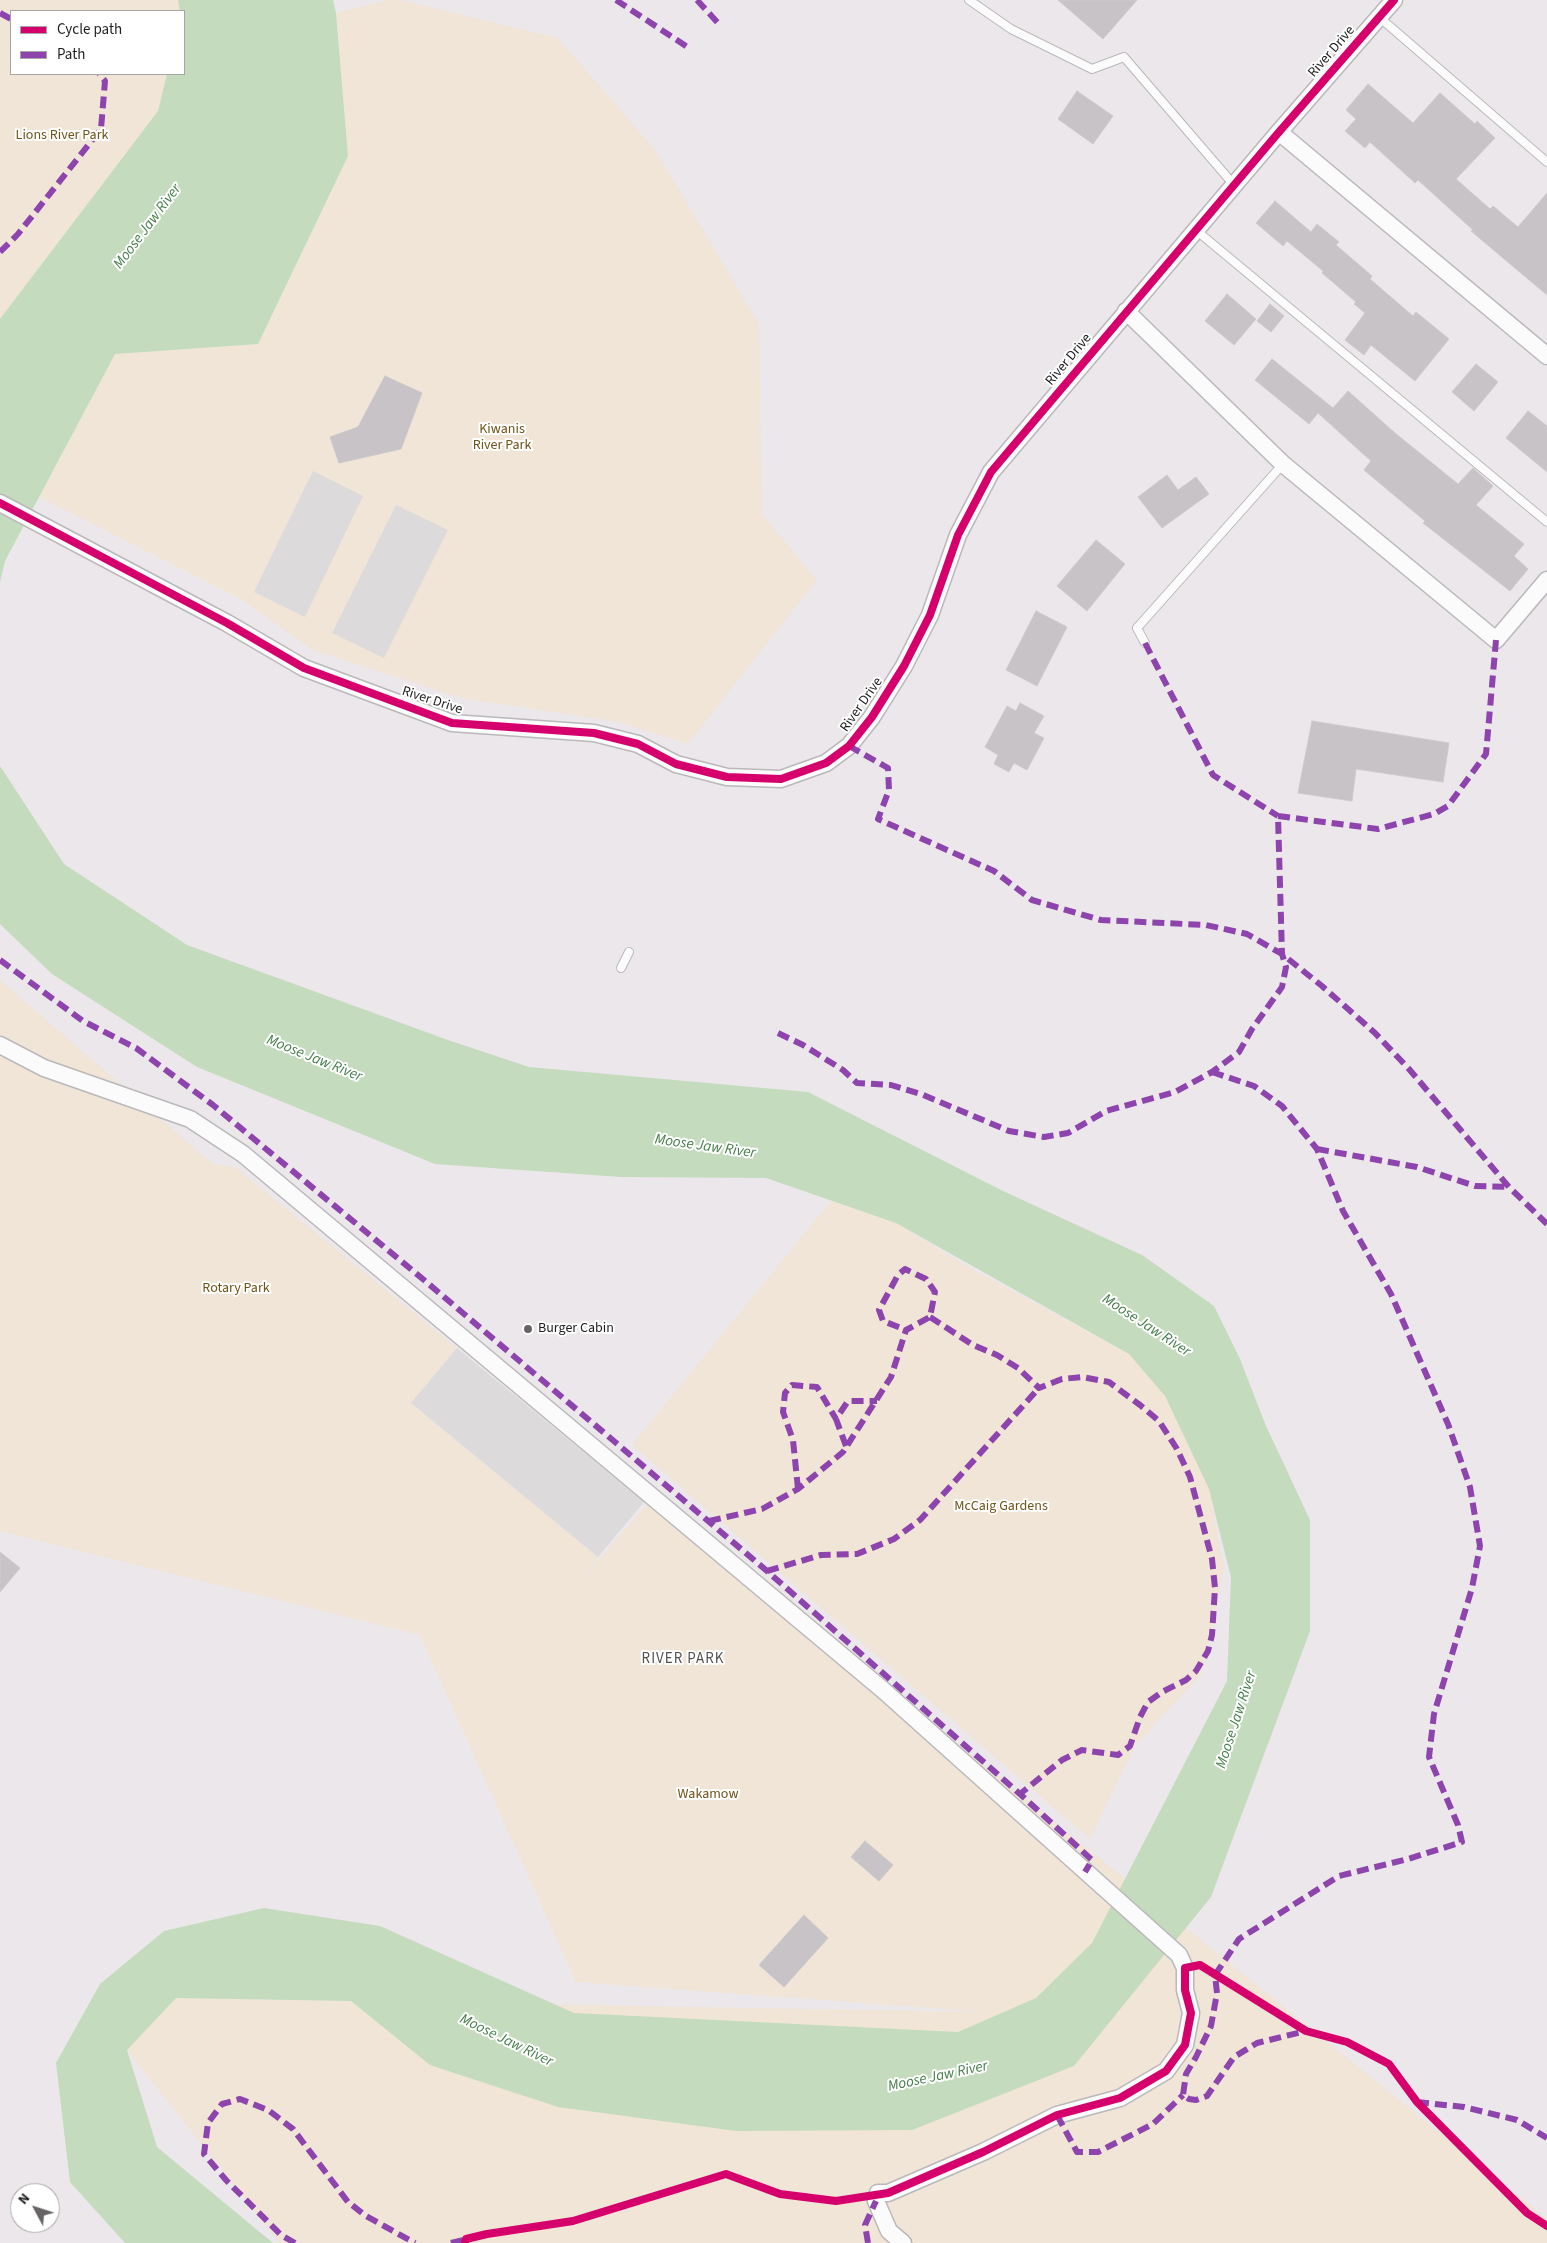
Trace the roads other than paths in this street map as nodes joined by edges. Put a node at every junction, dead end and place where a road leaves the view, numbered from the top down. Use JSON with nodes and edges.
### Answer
{"nodes":[{"id":1,"x":969,"y":0,"type":"edge"},
{"id":2,"x":1394,"y":0,"type":"edge"},
{"id":3,"x":1379,"y":17,"type":"junction"},
{"id":4,"x":1279,"y":132,"type":"junction"},
{"id":5,"x":1547,"y":162,"type":"edge"},
{"id":6,"x":1234,"y":185,"type":"junction"},
{"id":7,"x":1197,"y":232,"type":"junction"},
{"id":8,"x":1126,"y":311,"type":"junction"},
{"id":9,"x":1547,"y":356,"type":"edge"},
{"id":10,"x":1283,"y":464,"type":"junction"},
{"id":11,"x":0,"y":503,"type":"edge"},
{"id":12,"x":1547,"y":522,"type":"edge"},
{"id":13,"x":1547,"y":580,"type":"edge"},
{"id":14,"x":1145,"y":643,"type":"dead end"},
{"id":15,"x":629,"y":952,"type":"dead end"},
{"id":16,"x":621,"y":968,"type":"dead end"},
{"id":17,"x":0,"y":1045,"type":"edge"},
{"id":18,"x":903,"y":2243,"type":"edge"}],
"edges":[{"from":1,"to":6,"type":"lane"},
{"from":2,"to":3,"type":"street","name":"River Drive"},
{"from":3,"to":4,"type":"street","name":"River Drive"},
{"from":3,"to":5,"type":"lane"},
{"from":4,"to":6,"type":"street","name":"River Drive"},
{"from":4,"to":9,"type":"street"},
{"from":6,"to":7,"type":"street","name":"River Drive"},
{"from":7,"to":8,"type":"street","name":"River Drive"},
{"from":7,"to":12,"type":"lane"},
{"from":8,"to":10,"type":"street"},
{"from":8,"to":11,"type":"street","name":"River Drive"},
{"from":10,"to":13,"type":"street"},
{"from":10,"to":14,"type":"lane"},
{"from":15,"to":16,"type":"lane"},
{"from":17,"to":18,"type":"street"}]}
